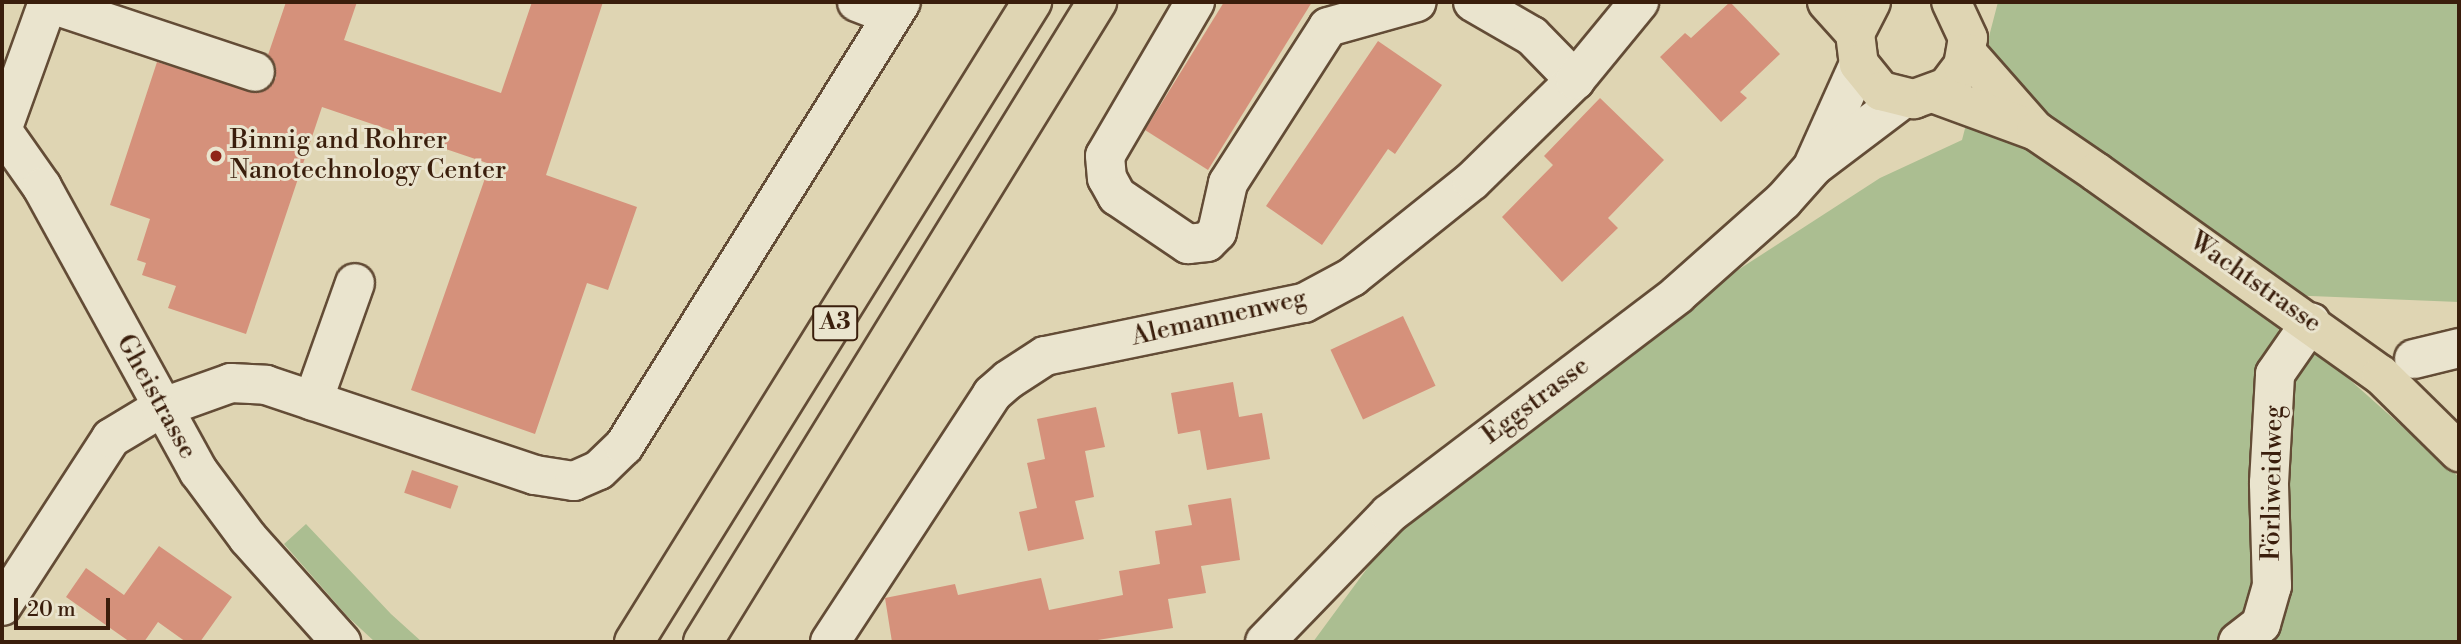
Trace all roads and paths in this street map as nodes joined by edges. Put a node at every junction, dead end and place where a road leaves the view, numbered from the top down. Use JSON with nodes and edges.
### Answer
{"nodes":[{"id":1,"x":48,"y":2,"type":"edge"},
{"id":2,"x":1032,"y":2,"type":"edge"},
{"id":3,"x":1097,"y":2,"type":"edge"},
{"id":4,"x":1195,"y":2,"type":"edge"},
{"id":5,"x":1417,"y":2,"type":"edge"},
{"id":6,"x":1472,"y":2,"type":"edge"},
{"id":7,"x":1639,"y":2,"type":"edge"},
{"id":8,"x":1827,"y":2,"type":"edge"},
{"id":9,"x":1957,"y":4,"type":"edge"},
{"id":10,"x":883,"y":6,"type":"edge"},
{"id":11,"x":1861,"y":33,"type":"edge"},
{"id":12,"x":1967,"y":53,"type":"junction"},
{"id":13,"x":255,"y":72,"type":"dead end"},
{"id":14,"x":1575,"y":80,"type":"junction"},
{"id":15,"x":1919,"y":96,"type":"junction"},
{"id":16,"x":2,"y":130,"type":"edge"},
{"id":17,"x":2036,"y":131,"type":"junction"},
{"id":18,"x":1814,"y":166,"type":"junction"},
{"id":19,"x":355,"y":283,"type":"dead end"},
{"id":20,"x":2311,"y":322,"type":"junction"},
{"id":21,"x":2459,"y":348,"type":"edge"},
{"id":22,"x":2414,"y":359,"type":"dead end"},
{"id":23,"x":313,"y":401,"type":"junction"},
{"id":24,"x":161,"y":408,"type":"junction"},
{"id":25,"x":2459,"y":452,"type":"edge"},
{"id":26,"x":2,"y":606,"type":"edge"},
{"id":27,"x":341,"y":642,"type":"edge"},
{"id":28,"x":634,"y":642,"type":"edge"},
{"id":29,"x":703,"y":642,"type":"edge"},
{"id":30,"x":830,"y":642,"type":"edge"},
{"id":31,"x":1265,"y":642,"type":"edge"},
{"id":32,"x":2238,"y":642,"type":"edge"}],
"edges":[{"from":1,"to":13,"type":"street"},
{"from":1,"to":16,"type":"street"},
{"from":2,"to":28,"type":"main road","number":"A3"},
{"from":3,"to":29,"type":"main road","number":"A3"},
{"from":4,"to":5,"type":"street"},
{"from":6,"to":14,"type":"street"},
{"from":7,"to":14,"type":"street","name":"Alemannenweg"},
{"from":8,"to":11,"type":"main road","name":"Wachtstrasse"},
{"from":9,"to":12,"type":"main road"},
{"from":10,"to":23,"type":"street"},
{"from":11,"to":15,"type":"main road","name":"Wachtstrasse"},
{"from":11,"to":18,"type":"street","name":"Eggstrasse"},
{"from":12,"to":15,"type":"main road"},
{"from":12,"to":17,"type":"main road","name":"Wachtstrasse"},
{"from":14,"to":30,"type":"street","name":"Alemannenweg"},
{"from":15,"to":17,"type":"main road","name":"Wachtstrasse"},
{"from":15,"to":18,"type":"street","name":"Eggstrasse"},
{"from":16,"to":24,"type":"street","name":"Gheistrasse"},
{"from":17,"to":20,"type":"main road","name":"Wachtstrasse"},
{"from":18,"to":31,"type":"street","name":"Eggstrasse"},
{"from":19,"to":23,"type":"street"},
{"from":20,"to":25,"type":"main road","name":"Wachtstrasse"},
{"from":20,"to":32,"type":"street","name":"Förliweidweg"},
{"from":21,"to":22,"type":"street"},
{"from":23,"to":24,"type":"street"},
{"from":24,"to":26,"type":"street"},
{"from":24,"to":27,"type":"street","name":"Gheistrasse"}]}
